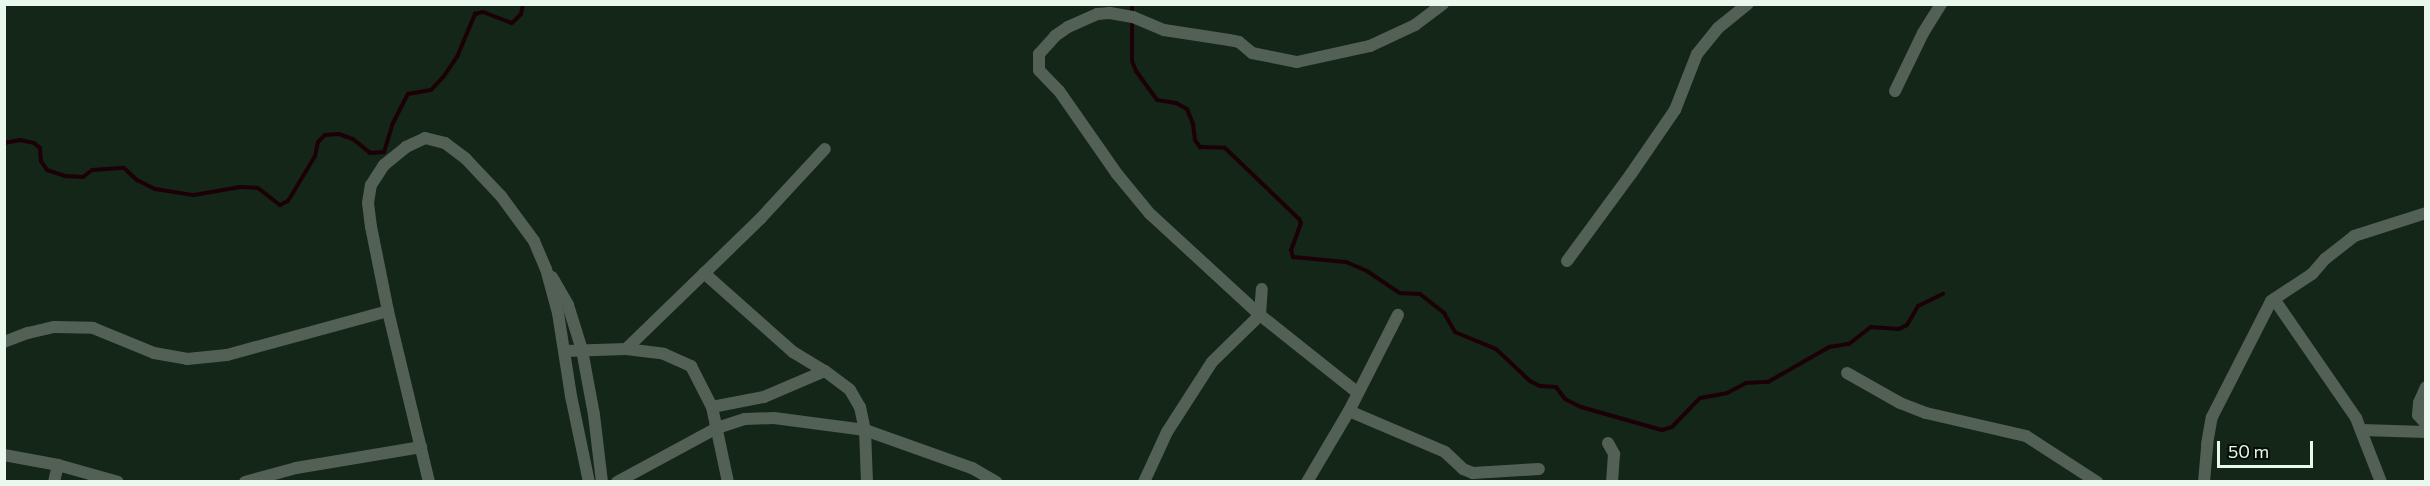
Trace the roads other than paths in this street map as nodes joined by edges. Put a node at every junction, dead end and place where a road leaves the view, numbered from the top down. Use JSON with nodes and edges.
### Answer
{"nodes":[{"id":1,"x":1443,"y":4,"type":"edge"},
{"id":2,"x":1748,"y":4,"type":"edge"},
{"id":3,"x":1941,"y":4,"type":"edge"},
{"id":4,"x":1895,"y":92,"type":"dead end"},
{"id":5,"x":825,"y":149,"type":"dead end"},
{"id":6,"x":2426,"y":213,"type":"edge"},
{"id":7,"x":1567,"y":261,"type":"dead end"},
{"id":8,"x":546,"y":269,"type":"junction"},
{"id":9,"x":704,"y":273,"type":"junction"},
{"id":10,"x":1262,"y":289,"type":"dead end"},
{"id":11,"x":2274,"y":299,"type":"junction"},
{"id":12,"x":388,"y":311,"type":"junction"},
{"id":13,"x":1260,"y":315,"type":"junction"},
{"id":14,"x":1398,"y":315,"type":"dead end"},
{"id":15,"x":4,"y":342,"type":"edge"},
{"id":16,"x":626,"y":349,"type":"junction"},
{"id":17,"x":582,"y":350,"type":"junction"},
{"id":18,"x":564,"y":351,"type":"junction"},
{"id":19,"x":825,"y":371,"type":"junction"},
{"id":20,"x":1847,"y":373,"type":"dead end"},
{"id":21,"x":2426,"y":387,"type":"edge"},
{"id":22,"x":1358,"y":393,"type":"junction"},
{"id":23,"x":712,"y":407,"type":"junction"},
{"id":24,"x":1349,"y":411,"type":"junction"},
{"id":25,"x":2426,"y":424,"type":"edge"},
{"id":26,"x":717,"y":428,"type":"junction"},
{"id":27,"x":865,"y":430,"type":"junction"},
{"id":28,"x":2362,"y":430,"type":"junction"},
{"id":29,"x":2426,"y":432,"type":"edge"},
{"id":30,"x":1608,"y":443,"type":"dead end"},
{"id":31,"x":421,"y":447,"type":"junction"},
{"id":32,"x":4,"y":455,"type":"edge"},
{"id":33,"x":58,"y":465,"type":"junction"},
{"id":34,"x":1539,"y":469,"type":"dead end"},
{"id":35,"x":54,"y":482,"type":"edge"},
{"id":36,"x":118,"y":482,"type":"edge"},
{"id":37,"x":245,"y":482,"type":"edge"},
{"id":38,"x":429,"y":482,"type":"edge"},
{"id":39,"x":589,"y":482,"type":"edge"},
{"id":40,"x":602,"y":482,"type":"edge"},
{"id":41,"x":617,"y":482,"type":"edge"},
{"id":42,"x":728,"y":482,"type":"edge"},
{"id":43,"x":867,"y":482,"type":"edge"},
{"id":44,"x":996,"y":482,"type":"edge"},
{"id":45,"x":1144,"y":482,"type":"edge"},
{"id":46,"x":1307,"y":482,"type":"edge"},
{"id":47,"x":1612,"y":482,"type":"edge"},
{"id":48,"x":2097,"y":482,"type":"edge"},
{"id":49,"x":2205,"y":482,"type":"edge"},
{"id":50,"x":2381,"y":482,"type":"edge"}],
"edges":[{"from":1,"to":13,"type":"street"},
{"from":2,"to":7,"type":"street"},
{"from":3,"to":4,"type":"street"},
{"from":5,"to":9,"type":"street"},
{"from":6,"to":11,"type":"street"},
{"from":8,"to":12,"type":"street"},
{"from":8,"to":17,"type":"street"},
{"from":8,"to":18,"type":"street"},
{"from":9,"to":16,"type":"street"},
{"from":9,"to":19,"type":"street"},
{"from":10,"to":13,"type":"street"},
{"from":11,"to":28,"type":"street"},
{"from":11,"to":49,"type":"street"},
{"from":12,"to":15,"type":"street"},
{"from":12,"to":31,"type":"street"},
{"from":13,"to":22,"type":"street"},
{"from":13,"to":45,"type":"street"},
{"from":14,"to":22,"type":"street"},
{"from":16,"to":17,"type":"street"},
{"from":16,"to":23,"type":"street"},
{"from":17,"to":18,"type":"street"},
{"from":17,"to":40,"type":"street"},
{"from":18,"to":39,"type":"street"},
{"from":19,"to":23,"type":"street"},
{"from":19,"to":27,"type":"street"},
{"from":20,"to":48,"type":"street"},
{"from":21,"to":25,"type":"street"},
{"from":22,"to":24,"type":"street"},
{"from":23,"to":26,"type":"street"},
{"from":24,"to":34,"type":"street"},
{"from":24,"to":46,"type":"street"},
{"from":26,"to":27,"type":"street"},
{"from":26,"to":41,"type":"street"},
{"from":26,"to":42,"type":"street"},
{"from":27,"to":43,"type":"street"},
{"from":27,"to":44,"type":"street"},
{"from":28,"to":29,"type":"street"},
{"from":28,"to":50,"type":"street"},
{"from":30,"to":47,"type":"street"},
{"from":31,"to":37,"type":"street"},
{"from":31,"to":38,"type":"street"},
{"from":32,"to":33,"type":"street"},
{"from":33,"to":35,"type":"street"},
{"from":33,"to":36,"type":"street"}]}
